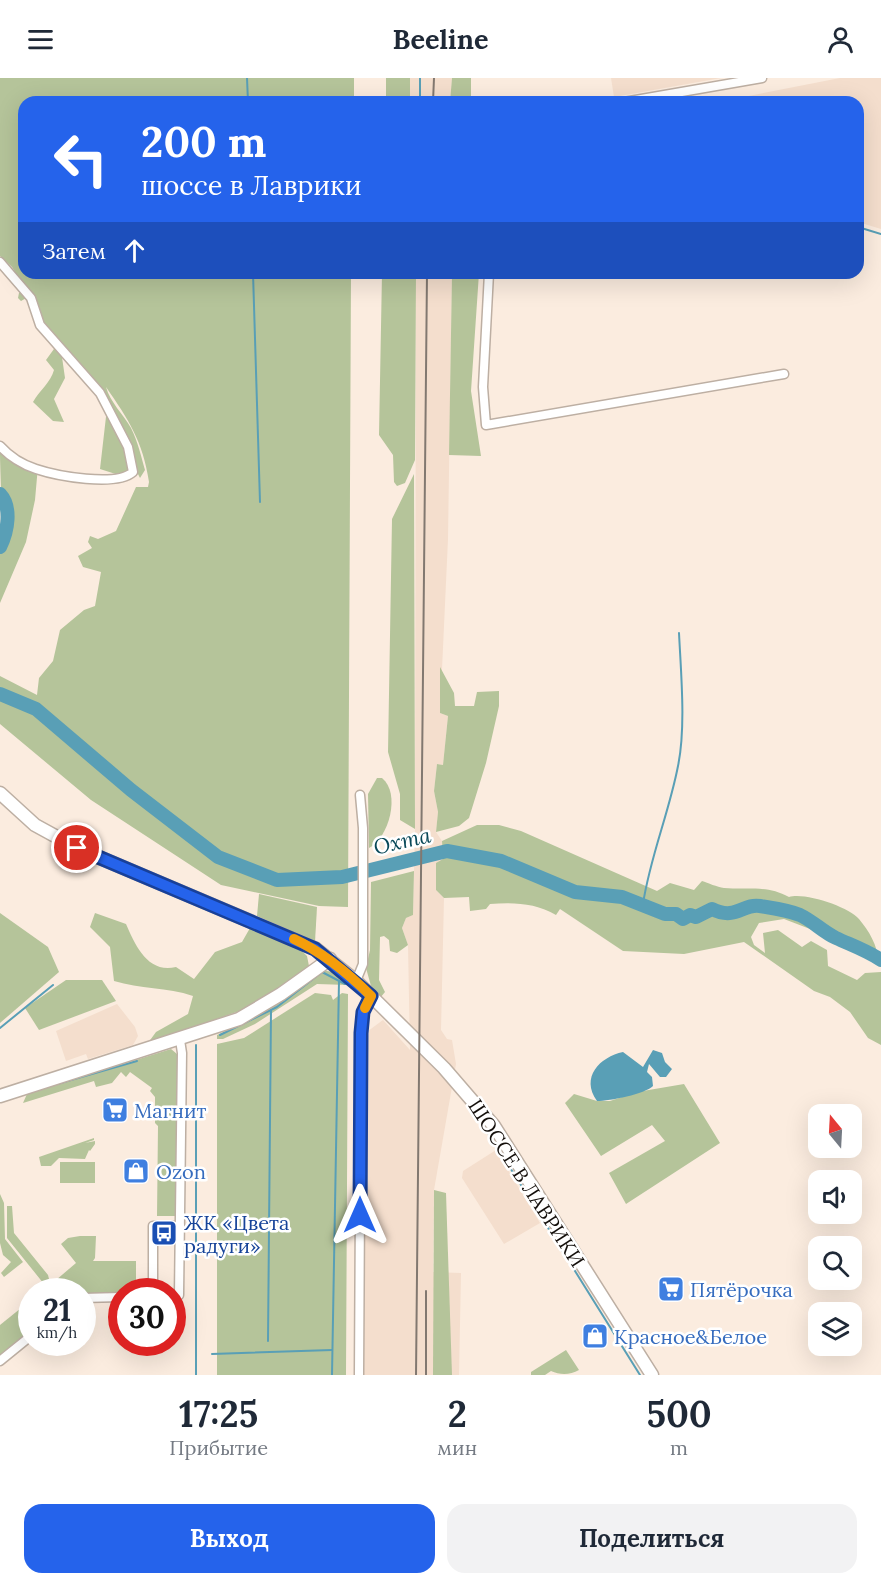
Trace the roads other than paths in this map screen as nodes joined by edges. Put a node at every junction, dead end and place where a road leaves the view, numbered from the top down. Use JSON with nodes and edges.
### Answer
{"nodes":[{"id":1,"x":762,"y":78,"type":"edge"},
{"id":2,"x":658,"y":96,"type":"edge"},
{"id":3,"x":0,"y":262,"type":"edge"},
{"id":4,"x":489,"y":279,"type":"edge"},
{"id":5,"x":784,"y":374,"type":"dead end"},
{"id":6,"x":0,"y":446,"type":"edge"},
{"id":7,"x":0,"y":793,"type":"edge"},
{"id":8,"x":360,"y":795,"type":"dead end"},
{"id":9,"x":330,"y":959,"type":"junction"},
{"id":10,"x":356,"y":981,"type":"junction"},
{"id":11,"x":371,"y":996,"type":"junction"},
{"id":12,"x":180,"y":1040,"type":"junction"},
{"id":13,"x":0,"y":1096,"type":"edge"},
{"id":14,"x":180,"y":1226,"type":"junction"},
{"id":15,"x":153,"y":1278,"type":"edge"},
{"id":16,"x":177,"y":1278,"type":"edge"},
{"id":17,"x":18,"y":1346,"type":"edge"},
{"id":18,"x":0,"y":1360,"type":"edge"},
{"id":19,"x":358,"y":1375,"type":"edge"},
{"id":20,"x":652,"y":1375,"type":"edge"}],
"edges":[{"from":1,"to":2,"type":"street"},
{"from":3,"to":6,"type":"street"},
{"from":4,"to":5,"type":"street"},
{"from":7,"to":9,"type":"street","name":"ШОССЕ В ЛАВРИКИ"},
{"from":8,"to":10,"type":"street"},
{"from":9,"to":10,"type":"street","name":"ШОССЕ В ЛАВРИКИ"},
{"from":9,"to":12,"type":"street"},
{"from":10,"to":11,"type":"street","name":"ШОССЕ В ЛАВРИКИ"},
{"from":11,"to":19,"type":"street"},
{"from":11,"to":20,"type":"street","name":"ШОССЕ В ЛАВРИКИ"},
{"from":12,"to":13,"type":"street"},
{"from":12,"to":14,"type":"street"},
{"from":14,"to":15,"type":"street"},
{"from":14,"to":16,"type":"street"},
{"from":17,"to":18,"type":"street"}]}
